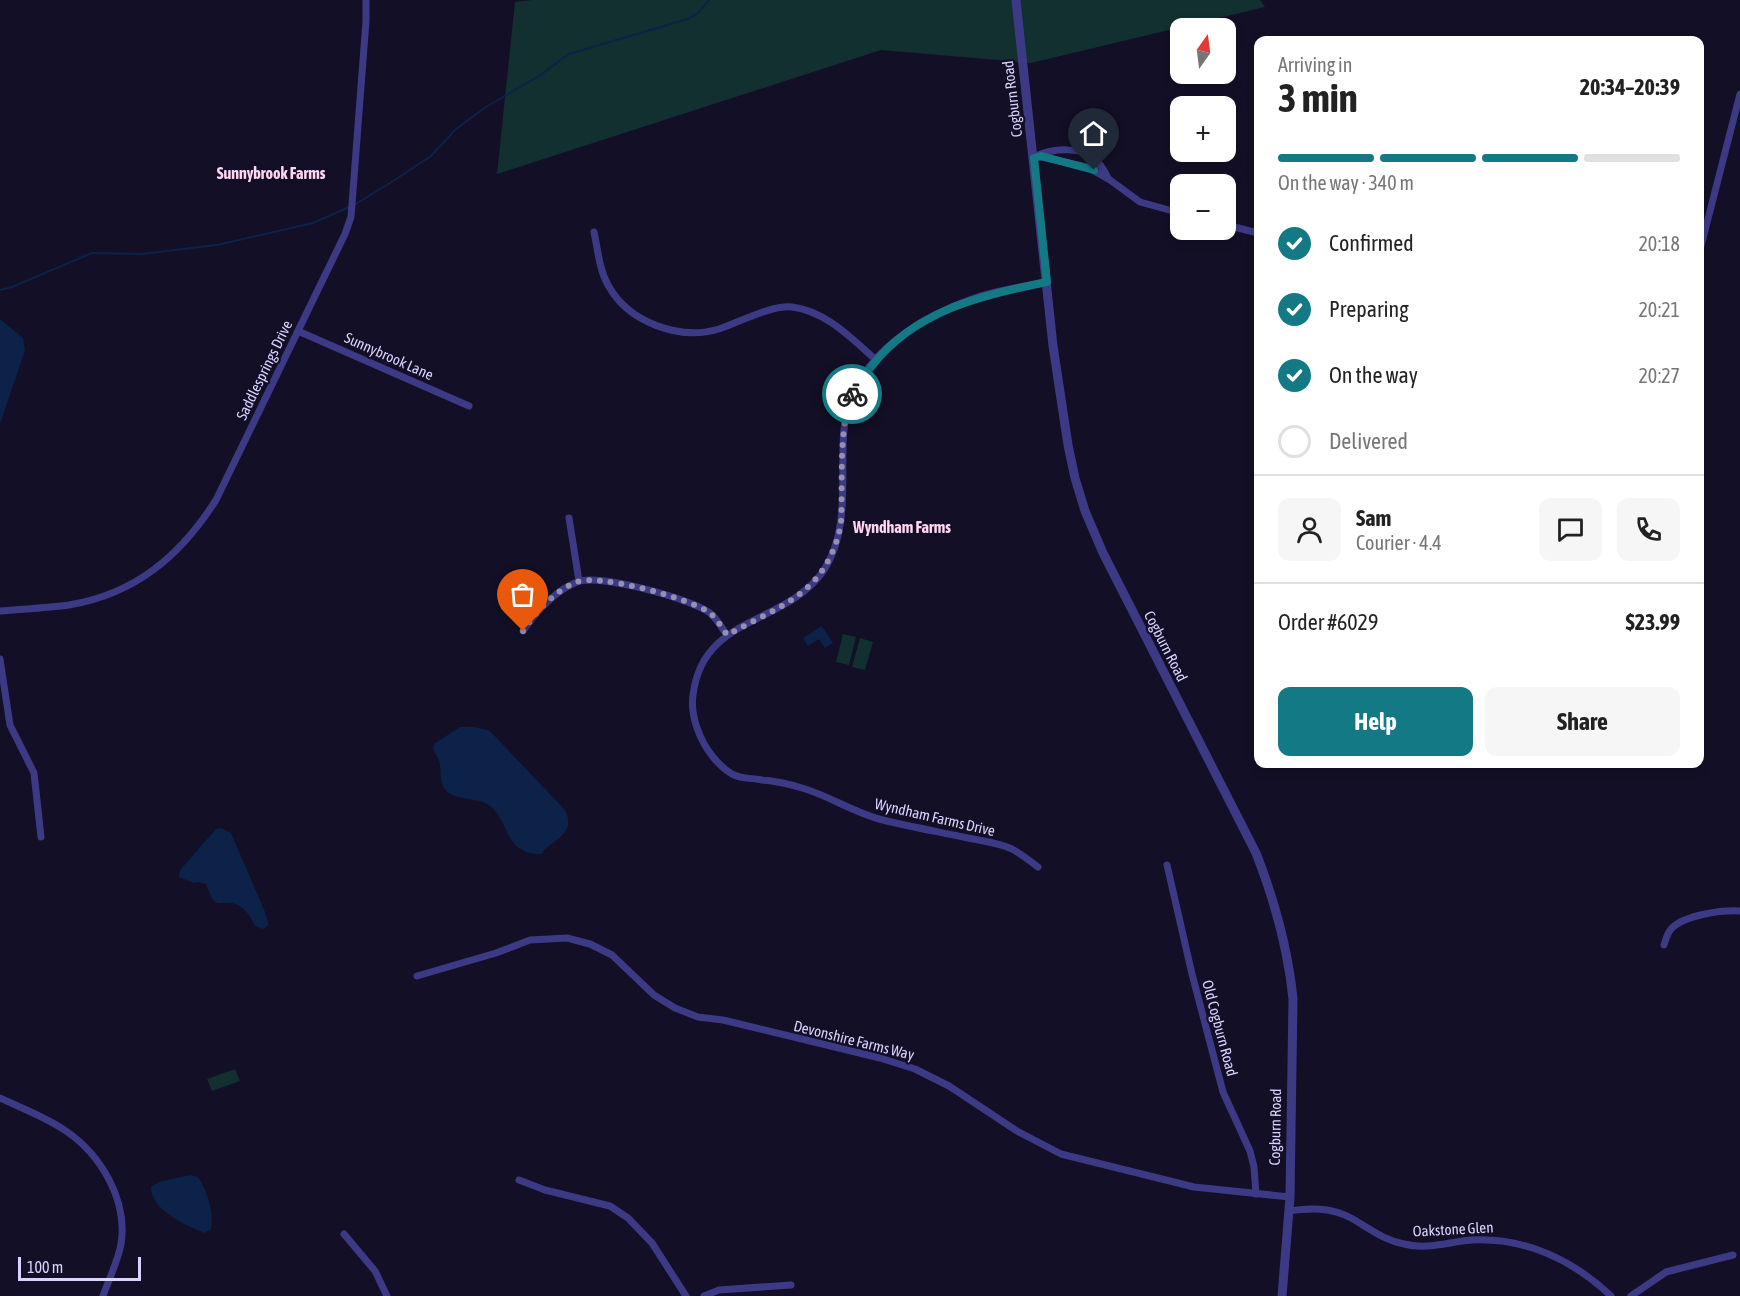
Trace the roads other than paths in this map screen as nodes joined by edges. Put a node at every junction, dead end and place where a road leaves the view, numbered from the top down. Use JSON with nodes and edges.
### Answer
{"nodes":[{"id":1,"x":366,"y":0,"type":"edge"},
{"id":2,"x":1016,"y":0,"type":"edge"},
{"id":3,"x":1740,"y":94,"type":"edge"},
{"id":4,"x":1035,"y":157,"type":"junction"},
{"id":5,"x":1110,"y":180,"type":"junction"},
{"id":6,"x":1170,"y":210,"type":"edge"},
{"id":7,"x":1236,"y":228,"type":"edge"},
{"id":8,"x":594,"y":232,"type":"dead end"},
{"id":9,"x":1254,"y":232,"type":"edge"},
{"id":10,"x":1704,"y":234,"type":"edge"},
{"id":11,"x":1047,"y":282,"type":"junction"},
{"id":12,"x":298,"y":331,"type":"junction"},
{"id":13,"x":876,"y":360,"type":"junction"},
{"id":14,"x":469,"y":406,"type":"dead end"},
{"id":15,"x":569,"y":518,"type":"dead end"},
{"id":16,"x":579,"y":581,"type":"junction"},
{"id":17,"x":0,"y":611,"type":"edge"},
{"id":18,"x":523,"y":631,"type":"dead end"},
{"id":19,"x":727,"y":635,"type":"junction"},
{"id":20,"x":0,"y":659,"type":"edge"},
{"id":21,"x":41,"y":837,"type":"dead end"},
{"id":22,"x":1167,"y":865,"type":"dead end"},
{"id":23,"x":1038,"y":867,"type":"dead end"},
{"id":24,"x":1740,"y":911,"type":"edge"},
{"id":25,"x":1664,"y":945,"type":"dead end"},
{"id":26,"x":417,"y":976,"type":"dead end"},
{"id":27,"x":0,"y":1098,"type":"edge"},
{"id":28,"x":519,"y":1180,"type":"dead end"},
{"id":29,"x":1256,"y":1194,"type":"junction"},
{"id":30,"x":1290,"y":1197,"type":"junction"},
{"id":31,"x":1288,"y":1211,"type":"junction"},
{"id":32,"x":345,"y":1234,"type":"dead end"},
{"id":33,"x":1733,"y":1255,"type":"dead end"},
{"id":34,"x":791,"y":1285,"type":"dead end"},
{"id":35,"x":103,"y":1296,"type":"edge"},
{"id":36,"x":387,"y":1296,"type":"edge"},
{"id":37,"x":686,"y":1296,"type":"edge"},
{"id":38,"x":704,"y":1296,"type":"edge"},
{"id":39,"x":1282,"y":1296,"type":"edge"},
{"id":40,"x":1611,"y":1296,"type":"edge"},
{"id":41,"x":1631,"y":1296,"type":"edge"}],
"edges":[{"from":1,"to":12,"type":"street","name":"Saddlesprings Drive"},
{"from":2,"to":4,"type":"street","name":"Cogburn Road"},
{"from":3,"to":10,"type":"street"},
{"from":4,"to":5,"type":"street"},
{"from":4,"to":5,"type":"street"},
{"from":4,"to":11,"type":"street","name":"Cogburn Road"},
{"from":5,"to":6,"type":"street"},
{"from":7,"to":9,"type":"street"},
{"from":8,"to":13,"type":"street"},
{"from":11,"to":13,"type":"street","name":"Wyndham Farms Drive"},
{"from":11,"to":30,"type":"street","name":"Cogburn Road"},
{"from":12,"to":14,"type":"street","name":"Sunnybrook Lane"},
{"from":12,"to":17,"type":"street","name":"Saddlesprings Drive"},
{"from":13,"to":19,"type":"street","name":"Wyndham Farms Drive"},
{"from":15,"to":16,"type":"street"},
{"from":16,"to":18,"type":"street"},
{"from":16,"to":19,"type":"street"},
{"from":19,"to":23,"type":"street","name":"Wyndham Farms Drive"},
{"from":20,"to":21,"type":"street"},
{"from":22,"to":29,"type":"street","name":"Old Cogburn Road"},
{"from":24,"to":25,"type":"street"},
{"from":26,"to":29,"type":"street","name":"Devonshire Farms Way"},
{"from":27,"to":35,"type":"street"},
{"from":28,"to":37,"type":"street"},
{"from":29,"to":30,"type":"street","name":"Devonshire Farms Way"},
{"from":30,"to":31,"type":"street","name":"Cogburn Road"},
{"from":31,"to":39,"type":"street","name":"Cogburn Road"},
{"from":31,"to":40,"type":"street","name":"Oakstone Glen"},
{"from":32,"to":36,"type":"street"},
{"from":33,"to":41,"type":"street"},
{"from":34,"to":38,"type":"street"}]}
